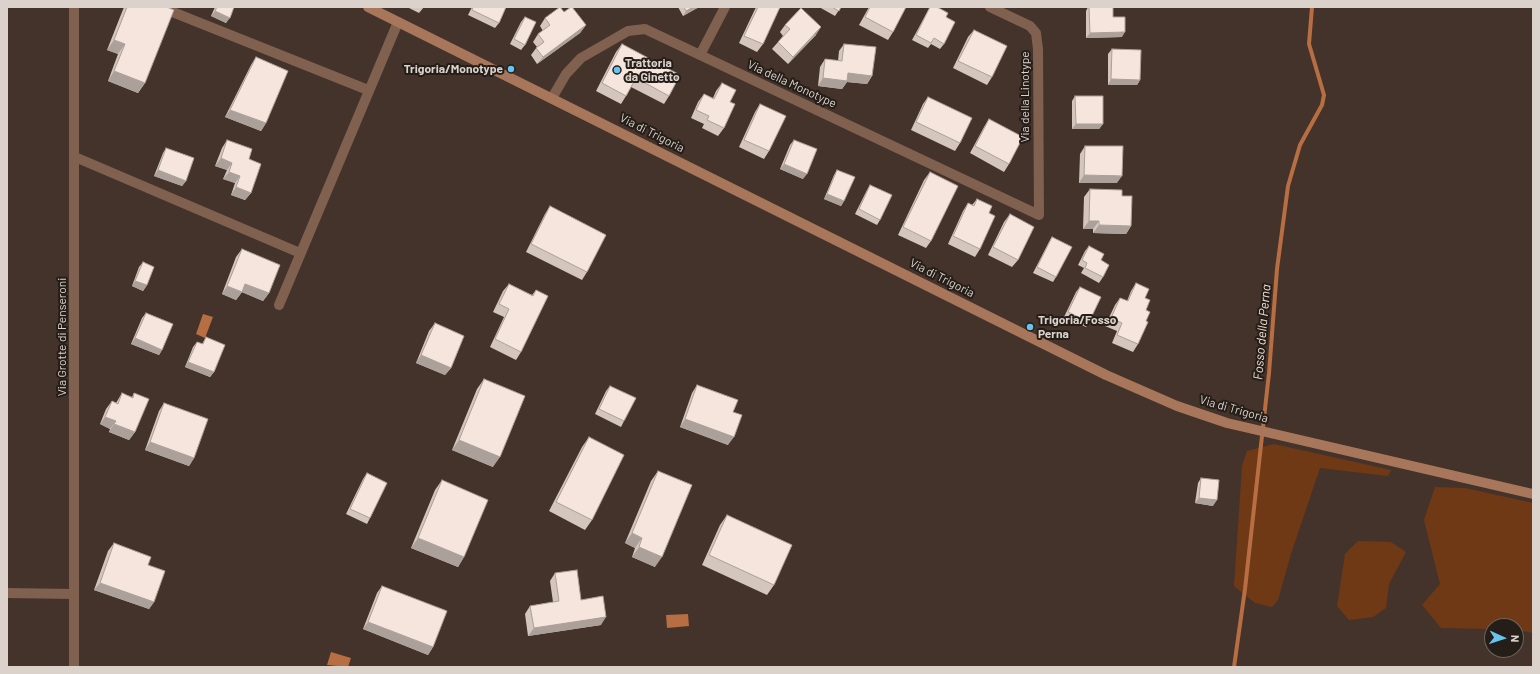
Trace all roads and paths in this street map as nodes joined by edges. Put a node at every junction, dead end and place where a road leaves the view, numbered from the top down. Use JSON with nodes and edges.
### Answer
{"nodes":[{"id":1,"x":74,"y":7,"type":"edge"},
{"id":2,"x":160,"y":7,"type":"edge"},
{"id":3,"x":368,"y":7,"type":"edge"},
{"id":4,"x":725,"y":7,"type":"edge"},
{"id":5,"x":990,"y":7,"type":"edge"},
{"id":6,"x":398,"y":22,"type":"junction"},
{"id":7,"x":700,"y":55,"type":"junction"},
{"id":8,"x":368,"y":90,"type":"junction"},
{"id":9,"x":552,"y":98,"type":"junction"},
{"id":10,"x":74,"y":157,"type":"junction"},
{"id":11,"x":1038,"y":215,"type":"joint"},
{"id":12,"x":300,"y":253,"type":"junction"},
{"id":13,"x":279,"y":305,"type":"dead end"},
{"id":14,"x":1533,"y":494,"type":"edge"},
{"id":15,"x":7,"y":593,"type":"edge"},
{"id":16,"x":74,"y":594,"type":"junction"},
{"id":17,"x":74,"y":667,"type":"edge"}],
"edges":[{"from":1,"to":10,"type":"street","name":"Via Grotte di Penseroni"},
{"from":2,"to":8,"type":"street"},
{"from":3,"to":6,"type":"street","name":"Via di Trigoria"},
{"from":4,"to":7,"type":"street"},
{"from":5,"to":11,"type":"street","name":"Via della Linotype"},
{"from":6,"to":8,"type":"street"},
{"from":6,"to":9,"type":"street","name":"Via di Trigoria"},
{"from":7,"to":9,"type":"street","name":"Via della Monotype"},
{"from":7,"to":11,"type":"street","name":"Via della Monotype"},
{"from":8,"to":12,"type":"street"},
{"from":9,"to":14,"type":"street","name":"Via di Trigoria"},
{"from":10,"to":12,"type":"street"},
{"from":10,"to":16,"type":"street","name":"Via Grotte di Penseroni"},
{"from":12,"to":13,"type":"street"},
{"from":15,"to":16,"type":"street"},
{"from":16,"to":17,"type":"street","name":"Via Grotte di Penseroni"}]}
